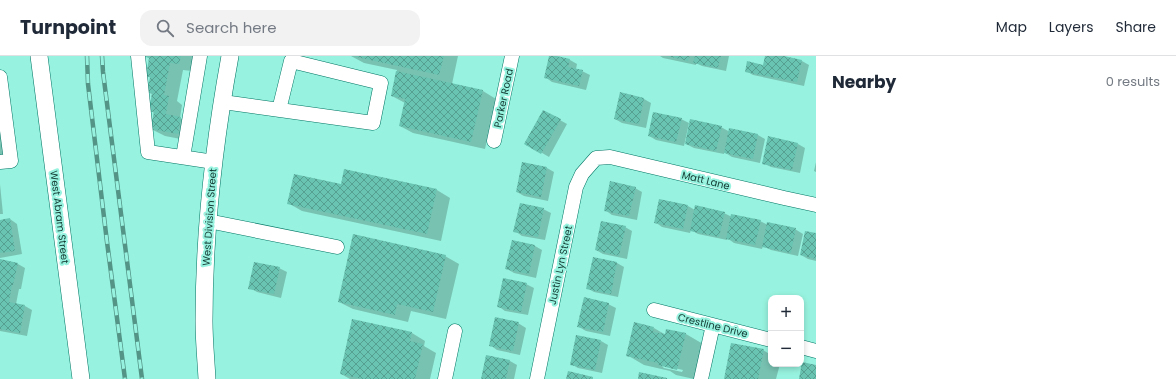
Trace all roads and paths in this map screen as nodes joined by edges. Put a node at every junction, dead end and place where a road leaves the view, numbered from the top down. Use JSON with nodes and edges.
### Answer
{"nodes":[{"id":1,"x":39,"y":56,"type":"edge"},
{"id":2,"x":138,"y":56,"type":"edge"},
{"id":3,"x":200,"y":56,"type":"edge"},
{"id":4,"x":230,"y":56,"type":"edge"},
{"id":5,"x":512,"y":56,"type":"edge"},
{"id":6,"x":0,"y":77,"type":"edge"},
{"id":7,"x":223,"y":102,"type":"junction"},
{"id":8,"x":279,"y":110,"type":"junction"},
{"id":9,"x":494,"y":141,"type":"dead end"},
{"id":10,"x":183,"y":157,"type":"junction"},
{"id":11,"x":596,"y":158,"type":"joint"},
{"id":12,"x":0,"y":162,"type":"edge"},
{"id":13,"x":214,"y":162,"type":"junction"},
{"id":14,"x":816,"y":205,"type":"edge"},
{"id":15,"x":208,"y":221,"type":"junction"},
{"id":16,"x":336,"y":247,"type":"dead end"},
{"id":17,"x":654,"y":310,"type":"dead end"},
{"id":18,"x":714,"y":325,"type":"junction"},
{"id":19,"x":455,"y":331,"type":"dead end"},
{"id":20,"x":768,"y":339,"type":"edge"},
{"id":21,"x":804,"y":348,"type":"edge"},
{"id":22,"x":816,"y":351,"type":"edge"},
{"id":23,"x":80,"y":379,"type":"edge"},
{"id":24,"x":207,"y":379,"type":"edge"},
{"id":25,"x":445,"y":379,"type":"edge"},
{"id":26,"x":537,"y":379,"type":"edge"},
{"id":27,"x":701,"y":379,"type":"edge"}],
"edges":[{"from":1,"to":23,"type":"main road","name":"West Abram Street"},
{"from":2,"to":10,"type":"street"},
{"from":3,"to":10,"type":"street"},
{"from":4,"to":7,"type":"main road","name":"West Division Street"},
{"from":5,"to":9,"type":"street","name":"Parker Road"},
{"from":6,"to":12,"type":"street"},
{"from":7,"to":8,"type":"street"},
{"from":7,"to":13,"type":"main road","name":"West Division Street"},
{"from":8,"to":8,"type":"street"},
{"from":10,"to":13,"type":"street"},
{"from":11,"to":14,"type":"street","name":"Matt Lane"},
{"from":11,"to":26,"type":"street","name":"Justin Lyn Street"},
{"from":13,"to":15,"type":"main road","name":"West Division Street"},
{"from":15,"to":16,"type":"street"},
{"from":15,"to":24,"type":"main road","name":"West Division Street"},
{"from":17,"to":18,"type":"street","name":"Crestline Drive"},
{"from":18,"to":20,"type":"street","name":"Crestline Drive"},
{"from":18,"to":27,"type":"street"},
{"from":19,"to":25,"type":"street"},
{"from":21,"to":22,"type":"street"}]}
